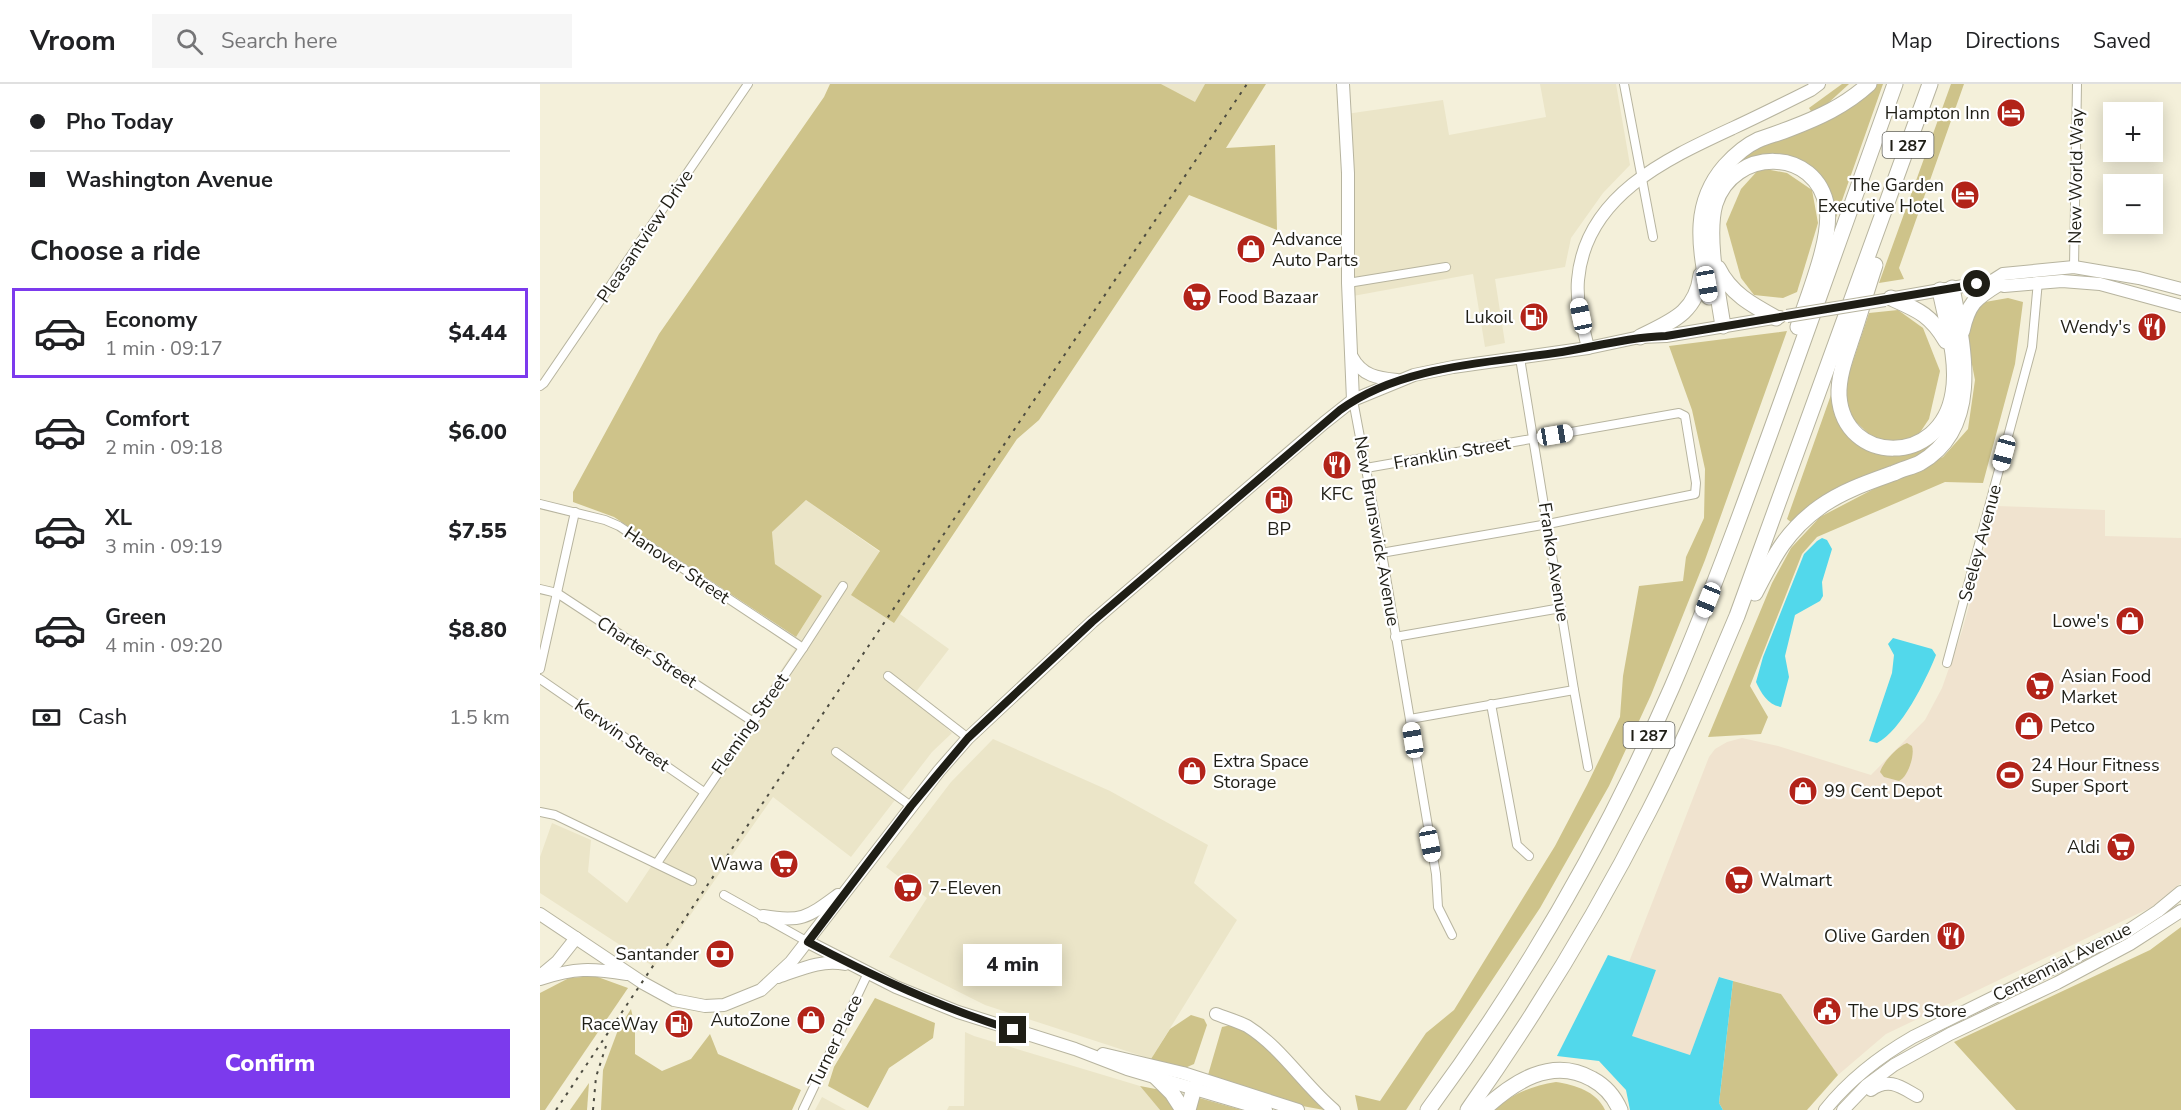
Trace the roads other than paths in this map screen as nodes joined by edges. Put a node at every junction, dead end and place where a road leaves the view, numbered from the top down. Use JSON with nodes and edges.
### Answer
{"nodes":[{"id":1,"x":748,"y":84,"type":"edge"},
{"id":2,"x":1343,"y":84,"type":"edge"},
{"id":3,"x":1624,"y":84,"type":"edge"},
{"id":4,"x":1820,"y":84,"type":"edge"},
{"id":5,"x":1869,"y":84,"type":"edge"},
{"id":6,"x":1895,"y":84,"type":"edge"},
{"id":7,"x":1930,"y":84,"type":"edge"},
{"id":8,"x":2077,"y":84,"type":"edge"},
{"id":9,"x":1641,"y":178,"type":"junction"},
{"id":10,"x":1877,"y":230,"type":"junction"},
{"id":11,"x":1653,"y":237,"type":"dead end"},
{"id":12,"x":1709,"y":262,"type":"junction"},
{"id":13,"x":1446,"y":267,"type":"dead end"},
{"id":14,"x":2074,"y":267,"type":"junction"},
{"id":15,"x":2038,"y":281,"type":"junction"},
{"id":16,"x":1348,"y":283,"type":"junction"},
{"id":17,"x":1995,"y":283,"type":"junction"},
{"id":18,"x":1946,"y":289,"type":"junction"},
{"id":19,"x":2181,"y":289,"type":"edge"},
{"id":20,"x":1888,"y":299,"type":"junction"},
{"id":21,"x":2181,"y":306,"type":"edge"},
{"id":22,"x":1781,"y":317,"type":"junction"},
{"id":23,"x":1719,"y":327,"type":"junction"},
{"id":24,"x":1640,"y":337,"type":"junction"},
{"id":25,"x":1961,"y":337,"type":"junction"},
{"id":26,"x":1588,"y":348,"type":"junction"},
{"id":27,"x":1952,"y":353,"type":"junction"},
{"id":28,"x":1352,"y":357,"type":"junction"},
{"id":29,"x":1520,"y":358,"type":"junction"},
{"id":30,"x":1794,"y":366,"type":"junction"},
{"id":31,"x":1398,"y":381,"type":"junction"},
{"id":32,"x":540,"y":386,"type":"edge"},
{"id":33,"x":1353,"y":400,"type":"junction"},
{"id":34,"x":1534,"y":439,"type":"junction"},
{"id":35,"x":1366,"y":468,"type":"junction"},
{"id":36,"x":540,"y":504,"type":"edge"},
{"id":37,"x":575,"y":512,"type":"junction"},
{"id":38,"x":1548,"y":524,"type":"junction"},
{"id":39,"x":1381,"y":553,"type":"junction"},
{"id":40,"x":843,"y":586,"type":"dead end"},
{"id":41,"x":540,"y":589,"type":"edge"},
{"id":42,"x":557,"y":593,"type":"junction"},
{"id":43,"x":1561,"y":608,"type":"junction"},
{"id":44,"x":1737,"y":616,"type":"junction"},
{"id":45,"x":1395,"y":637,"type":"junction"},
{"id":46,"x":803,"y":648,"type":"junction"},
{"id":47,"x":1947,"y":663,"type":"dead end"},
{"id":48,"x":540,"y":669,"type":"edge"},
{"id":49,"x":888,"y":676,"type":"dead end"},
{"id":50,"x":540,"y":679,"type":"edge"},
{"id":51,"x":1574,"y":690,"type":"junction"},
{"id":52,"x":1491,"y":704,"type":"junction"},
{"id":53,"x":1410,"y":719,"type":"junction"},
{"id":54,"x":752,"y":721,"type":"junction"},
{"id":55,"x":968,"y":738,"type":"junction"},
{"id":56,"x":836,"y":752,"type":"dead end"},
{"id":57,"x":1588,"y":767,"type":"dead end"},
{"id":58,"x":704,"y":792,"type":"junction"},
{"id":59,"x":911,"y":806,"type":"junction"},
{"id":60,"x":540,"y":812,"type":"edge"},
{"id":61,"x":1529,"y":856,"type":"dead end"},
{"id":62,"x":657,"y":863,"type":"junction"},
{"id":63,"x":692,"y":881,"type":"dead end"},
{"id":64,"x":849,"y":887,"type":"junction"},
{"id":65,"x":2181,"y":892,"type":"edge"},
{"id":66,"x":724,"y":895,"type":"dead end"},
{"id":67,"x":2181,"y":911,"type":"edge"},
{"id":68,"x":540,"y":914,"type":"edge"},
{"id":69,"x":763,"y":916,"type":"junction"},
{"id":70,"x":1452,"y":935,"type":"dead end"},
{"id":71,"x":576,"y":938,"type":"junction"},
{"id":72,"x":808,"y":942,"type":"junction"},
{"id":73,"x":854,"y":966,"type":"junction"},
{"id":74,"x":868,"y":973,"type":"junction"},
{"id":75,"x":631,"y":975,"type":"junction"},
{"id":76,"x":540,"y":978,"type":"edge"},
{"id":77,"x":776,"y":978,"type":"junction"},
{"id":78,"x":1216,"y":1014,"type":"dead end"},
{"id":79,"x":1075,"y":1049,"type":"junction"},
{"id":80,"x":1155,"y":1076,"type":"junction"},
{"id":81,"x":1194,"y":1088,"type":"junction"},
{"id":82,"x":1917,"y":1096,"type":"dead end"},
{"id":83,"x":803,"y":1110,"type":"edge"},
{"id":84,"x":1183,"y":1110,"type":"edge"},
{"id":85,"x":1188,"y":1110,"type":"edge"},
{"id":86,"x":1266,"y":1110,"type":"edge"},
{"id":87,"x":1298,"y":1110,"type":"edge"},
{"id":88,"x":1334,"y":1110,"type":"edge"},
{"id":89,"x":1428,"y":1110,"type":"edge"},
{"id":90,"x":1468,"y":1110,"type":"edge"},
{"id":91,"x":1484,"y":1110,"type":"edge"},
{"id":92,"x":1620,"y":1110,"type":"edge"},
{"id":93,"x":1825,"y":1110,"type":"edge"},
{"id":94,"x":1843,"y":1110,"type":"edge"},
{"id":95,"x":1851,"y":1110,"type":"edge"}],
"edges":[{"from":1,"to":32,"type":"street","name":"Pleasantview Drive"},
{"from":2,"to":16,"type":"main road","name":"New Brunswick Avenue"},
{"from":3,"to":9,"type":"street"},
{"from":4,"to":9,"type":"main road"},
{"from":5,"to":12,"type":"highway"},
{"from":6,"to":30,"type":"highway","number":"I 287"},
{"from":7,"to":10,"type":"highway","number":"I 287"},
{"from":8,"to":14,"type":"street","name":"New World Way"},
{"from":9,"to":11,"type":"street"},
{"from":9,"to":26,"type":"main road"},
{"from":10,"to":27,"type":"highway"},
{"from":10,"to":44,"type":"highway","number":"I 287"},
{"from":12,"to":22,"type":"highway"},
{"from":12,"to":23,"type":"highway"},
{"from":12,"to":24,"type":"highway"},
{"from":12,"to":30,"type":"highway"},
{"from":13,"to":16,"type":"street"},
{"from":14,"to":17,"type":"main road"},
{"from":14,"to":19,"type":"main road"},
{"from":15,"to":17,"type":"main road"},
{"from":15,"to":21,"type":"main road"},
{"from":15,"to":47,"type":"street","name":"Seeley Avenue"},
{"from":16,"to":28,"type":"main road","name":"New Brunswick Avenue"},
{"from":17,"to":18,"type":"main road"},
{"from":17,"to":25,"type":"highway"},
{"from":18,"to":20,"type":"main road"},
{"from":18,"to":25,"type":"highway"},
{"from":18,"to":27,"type":"highway"},
{"from":20,"to":22,"type":"main road","bridge":true},
{"from":20,"to":27,"type":"highway"},
{"from":22,"to":23,"type":"main road"},
{"from":23,"to":24,"type":"main road"},
{"from":24,"to":26,"type":"main road"},
{"from":25,"to":44,"type":"highway"},
{"from":26,"to":29,"type":"main road"},
{"from":28,"to":31,"type":"main road"},
{"from":28,"to":33,"type":"main road","name":"New Brunswick Avenue"},
{"from":29,"to":31,"type":"main road"},
{"from":29,"to":34,"type":"street","name":"Franko Avenue"},
{"from":30,"to":89,"type":"highway","number":"I 287"},
{"from":31,"to":33,"type":"main road"},
{"from":33,"to":35,"type":"street","name":"New Brunswick Avenue"},
{"from":33,"to":55,"type":"main road"},
{"from":34,"to":35,"type":"street","name":"Franklin Street"},
{"from":34,"to":38,"type":"street","name":"Franko Avenue"},
{"from":34,"to":38,"type":"street","name":"Franklin Street"},
{"from":35,"to":39,"type":"street","name":"New Brunswick Avenue"},
{"from":36,"to":37,"type":"street","name":"Hanover Street"},
{"from":37,"to":42,"type":"street"},
{"from":37,"to":46,"type":"street","name":"Hanover Street"},
{"from":38,"to":39,"type":"street"},
{"from":38,"to":43,"type":"street","name":"Franko Avenue"},
{"from":39,"to":45,"type":"street","name":"New Brunswick Avenue"},
{"from":40,"to":46,"type":"street","name":"Fleming Street"},
{"from":41,"to":42,"type":"street","name":"Charter Street"},
{"from":42,"to":48,"type":"street"},
{"from":42,"to":54,"type":"street","name":"Charter Street"},
{"from":43,"to":45,"type":"street"},
{"from":43,"to":51,"type":"street","name":"Franko Avenue"},
{"from":44,"to":90,"type":"highway","number":"I 287"},
{"from":45,"to":53,"type":"street","name":"New Brunswick Avenue"},
{"from":46,"to":54,"type":"street","name":"Fleming Street"},
{"from":49,"to":55,"type":"street"},
{"from":50,"to":58,"type":"street","name":"Kerwin Street"},
{"from":51,"to":52,"type":"street"},
{"from":51,"to":57,"type":"street","name":"Franko Avenue"},
{"from":52,"to":53,"type":"street"},
{"from":52,"to":61,"type":"street"},
{"from":53,"to":70,"type":"street","name":"New Brunswick Avenue"},
{"from":54,"to":58,"type":"street","name":"Fleming Street"},
{"from":55,"to":59,"type":"main road"},
{"from":56,"to":59,"type":"street"},
{"from":58,"to":62,"type":"street","name":"Fleming Street"},
{"from":59,"to":64,"type":"main road"},
{"from":60,"to":62,"type":"street"},
{"from":62,"to":63,"type":"street"},
{"from":64,"to":69,"type":"main road"},
{"from":64,"to":72,"type":"main road"},
{"from":65,"to":93,"type":"main road","name":"Centennial Avenue"},
{"from":66,"to":69,"type":"street"},
{"from":67,"to":94,"type":"main road","name":"Centennial Avenue"},
{"from":68,"to":71,"type":"main road"},
{"from":69,"to":72,"type":"street"},
{"from":71,"to":75,"type":"main road"},
{"from":71,"to":76,"type":"main road"},
{"from":72,"to":73,"type":"main road"},
{"from":72,"to":77,"type":"main road"},
{"from":73,"to":74,"type":"main road"},
{"from":73,"to":77,"type":"main road"},
{"from":74,"to":79,"type":"main road"},
{"from":74,"to":83,"type":"street","name":"Turner Place"},
{"from":75,"to":76,"type":"main road"},
{"from":75,"to":77,"type":"main road"},
{"from":78,"to":88,"type":"main road"},
{"from":79,"to":80,"type":"main road"},
{"from":79,"to":87,"type":"main road"},
{"from":80,"to":81,"type":"main road"},
{"from":80,"to":84,"type":"highway"},
{"from":81,"to":85,"type":"highway"},
{"from":81,"to":86,"type":"main road"},
{"from":82,"to":95,"type":"main road"},
{"from":91,"to":92,"type":"highway"}]}
